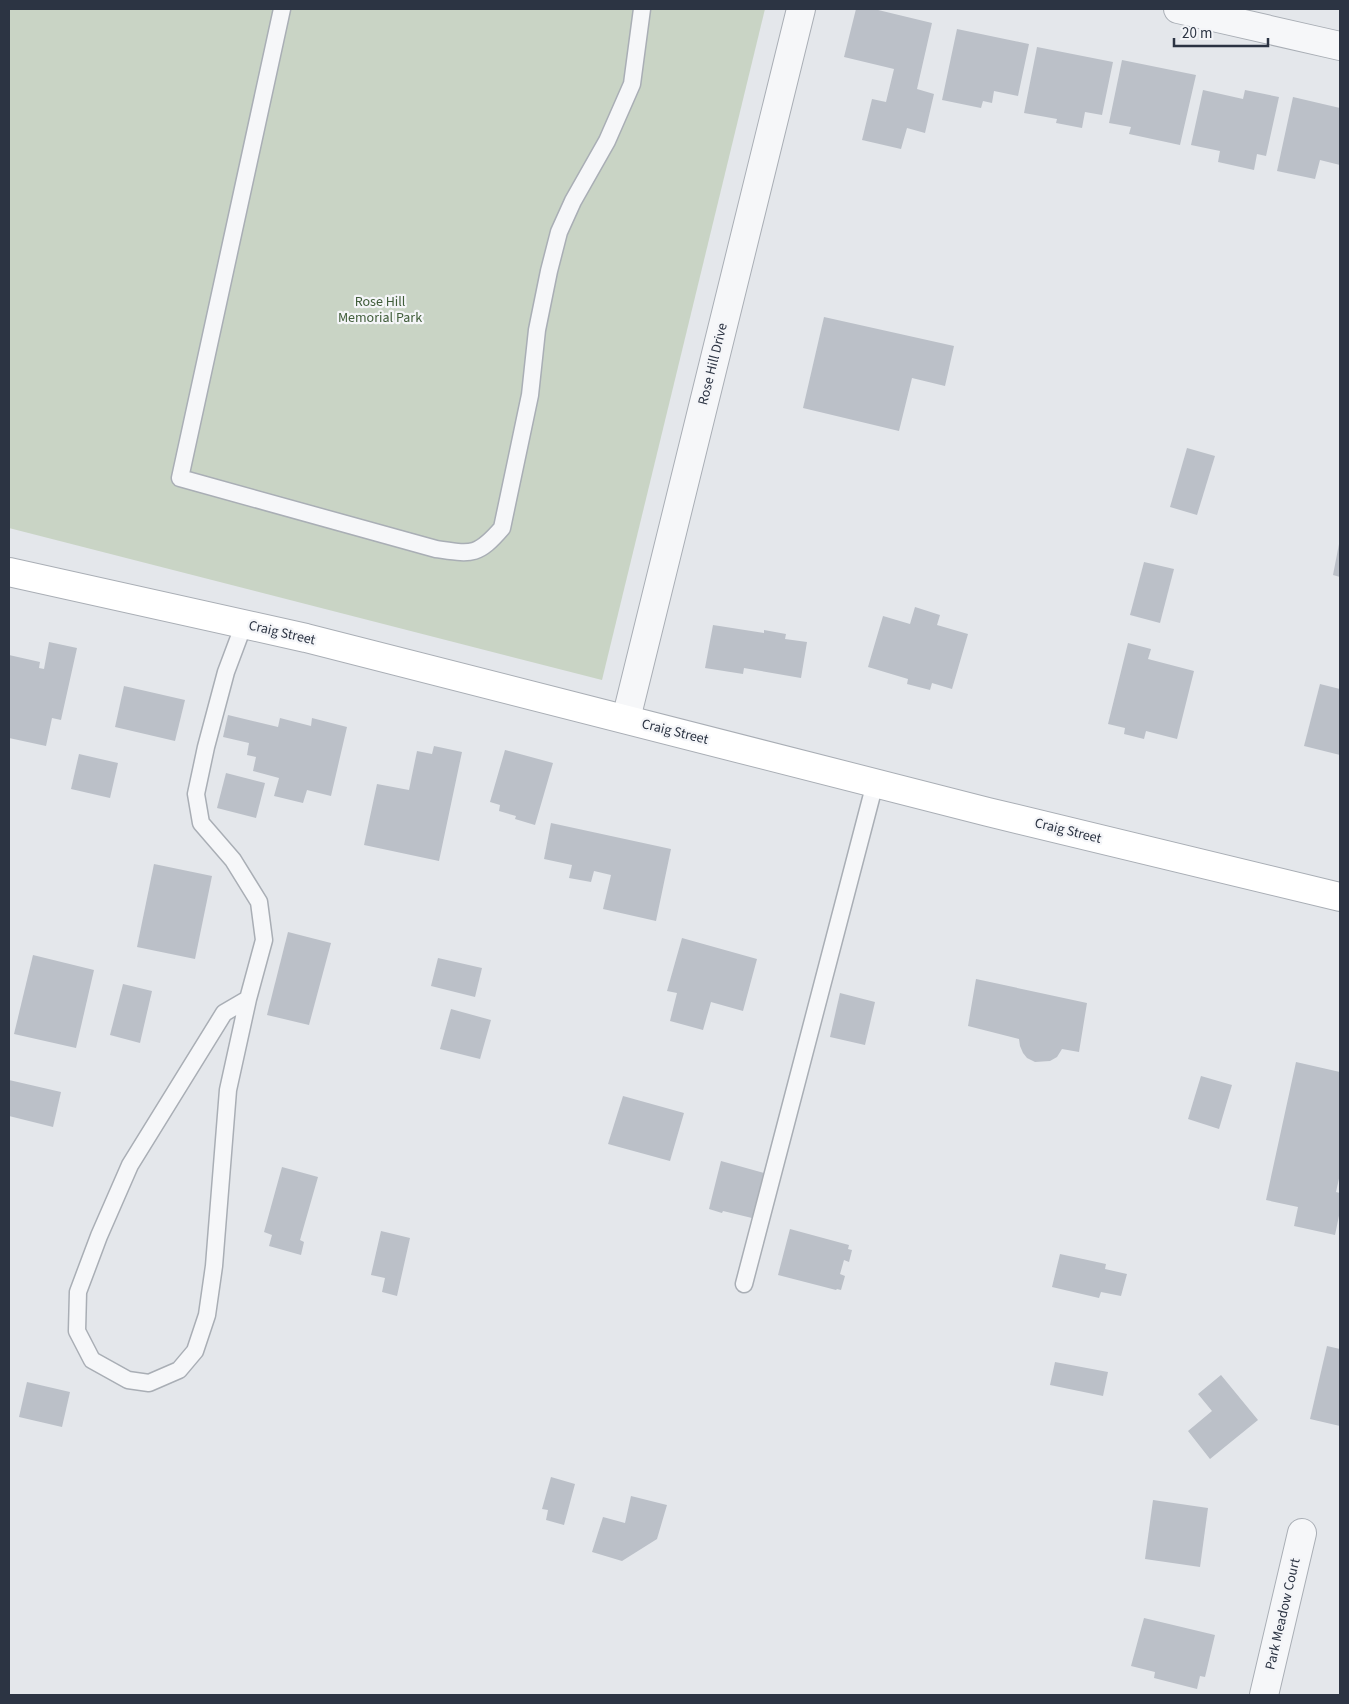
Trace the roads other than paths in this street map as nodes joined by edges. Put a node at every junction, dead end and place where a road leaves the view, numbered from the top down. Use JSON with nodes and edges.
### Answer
{"nodes":[{"id":1,"x":282,"y":9,"type":"edge"},
{"id":2,"x":642,"y":9,"type":"edge"},
{"id":3,"x":801,"y":9,"type":"edge"},
{"id":4,"x":1178,"y":9,"type":"edge"},
{"id":5,"x":1340,"y":46,"type":"edge"},
{"id":6,"x":9,"y":572,"type":"edge"},
{"id":7,"x":244,"y":624,"type":"junction"},
{"id":8,"x":626,"y":719,"type":"junction"},
{"id":9,"x":875,"y":783,"type":"junction"},
{"id":10,"x":1340,"y":896,"type":"edge"},
{"id":11,"x":248,"y":999,"type":"junction"},
{"id":12,"x":744,"y":1284,"type":"dead end"},
{"id":13,"x":1302,"y":1533,"type":"dead end"},
{"id":14,"x":1264,"y":1695,"type":"edge"}],
"edges":[{"from":1,"to":2,"type":"lane"},
{"from":3,"to":8,"type":"street","name":"Rose Hill Drive"},
{"from":4,"to":5,"type":"street"},
{"from":6,"to":7,"type":"street","name":"Craig Street"},
{"from":7,"to":8,"type":"street","name":"Craig Street"},
{"from":7,"to":11,"type":"lane"},
{"from":8,"to":9,"type":"street","name":"Craig Street"},
{"from":9,"to":10,"type":"street","name":"Craig Street"},
{"from":9,"to":12,"type":"lane"},
{"from":11,"to":11,"type":"lane"},
{"from":13,"to":14,"type":"street","name":"Park Meadow Court"}]}
